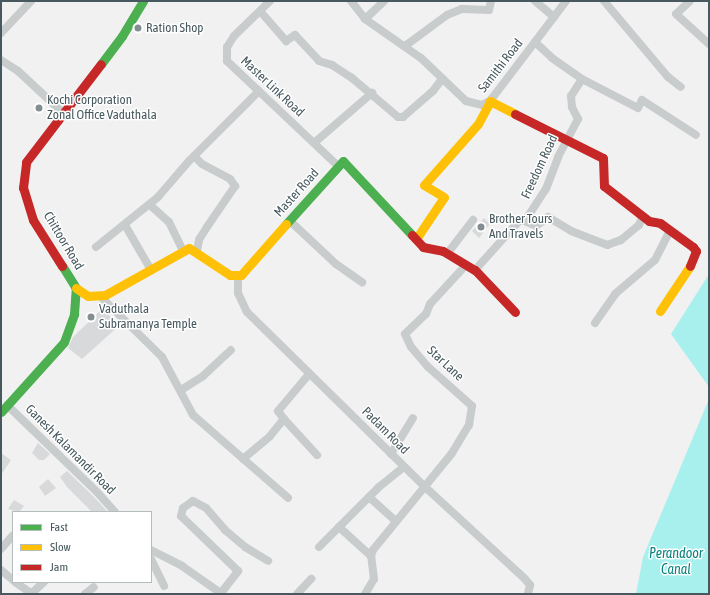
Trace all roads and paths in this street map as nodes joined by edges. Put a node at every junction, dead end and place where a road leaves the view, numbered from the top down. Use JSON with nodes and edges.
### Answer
{"nodes":[{"id":1,"x":31,"y":1,"type":"edge"},
{"id":2,"x":143,"y":1,"type":"edge"},
{"id":3,"x":270,"y":1,"type":"edge"},
{"id":4,"x":351,"y":1,"type":"edge"},
{"id":5,"x":384,"y":1,"type":"edge"},
{"id":6,"x":491,"y":1,"type":"edge"},
{"id":7,"x":536,"y":1,"type":"edge"},
{"id":8,"x":566,"y":1,"type":"edge"},
{"id":9,"x":604,"y":1,"type":"edge"},
{"id":10,"x":690,"y":1,"type":"edge"},
{"id":11,"x":260,"y":11,"type":"junction"},
{"id":12,"x":554,"y":17,"type":"junction"},
{"id":13,"x":365,"y":19,"type":"junction"},
{"id":14,"x":1,"y":33,"type":"edge"},
{"id":15,"x":535,"y":42,"type":"junction"},
{"id":16,"x":709,"y":44,"type":"edge"},
{"id":17,"x":405,"y":46,"type":"junction"},
{"id":18,"x":1,"y":60,"type":"edge"},
{"id":19,"x":442,"y":79,"type":"junction"},
{"id":20,"x":582,"y":79,"type":"junction"},
{"id":21,"x":681,"y":87,"type":"dead end"},
{"id":22,"x":259,"y":91,"type":"junction"},
{"id":23,"x":372,"y":94,"type":"junction"},
{"id":24,"x":490,"y":102,"type":"junction"},
{"id":25,"x":63,"y":113,"type":"junction"},
{"id":26,"x":696,"y":135,"type":"dead end"},
{"id":27,"x":566,"y":139,"type":"junction"},
{"id":28,"x":314,"y":143,"type":"junction"},
{"id":29,"x":194,"y":156,"type":"junction"},
{"id":30,"x":338,"y":166,"type":"junction"},
{"id":31,"x":150,"y":205,"type":"junction"},
{"id":32,"x":643,"y":216,"type":"junction"},
{"id":33,"x":473,"y":220,"type":"dead end"},
{"id":34,"x":526,"y":220,"type":"junction"},
{"id":35,"x":290,"y":221,"type":"junction"},
{"id":36,"x":125,"y":225,"type":"junction"},
{"id":37,"x":670,"y":231,"type":"junction"},
{"id":38,"x":416,"y":239,"type":"junction"},
{"id":39,"x":96,"y":247,"type":"dead end"},
{"id":40,"x":183,"y":251,"type":"junction"},
{"id":41,"x":197,"y":251,"type":"junction"},
{"id":42,"x":447,"y":254,"type":"junction"},
{"id":43,"x":466,"y":265,"type":"junction"},
{"id":44,"x":151,"y":270,"type":"junction"},
{"id":45,"x":475,"y":270,"type":"junction"},
{"id":46,"x":238,"y":275,"type":"junction"},
{"id":47,"x":362,"y":282,"type":"dead end"},
{"id":48,"x":76,"y":288,"type":"junction"},
{"id":49,"x":100,"y":296,"type":"junction"},
{"id":50,"x":660,"y":311,"type":"dead end"},
{"id":51,"x":515,"y":312,"type":"dead end"},
{"id":52,"x":595,"y":323,"type":"dead end"},
{"id":53,"x":231,"y":350,"type":"dead end"},
{"id":54,"x":309,"y":374,"type":"junction"},
{"id":55,"x":181,"y":390,"type":"junction"},
{"id":56,"x":4,"y":408,"type":"edge"},
{"id":57,"x":413,"y":418,"type":"dead end"},
{"id":58,"x":284,"y":419,"type":"junction"},
{"id":59,"x":391,"y":454,"type":"junction"},
{"id":60,"x":318,"y":455,"type":"dead end"},
{"id":61,"x":243,"y":459,"type":"junction"},
{"id":62,"x":404,"y":467,"type":"junction"},
{"id":63,"x":424,"y":486,"type":"junction"},
{"id":64,"x":288,"y":498,"type":"dead end"},
{"id":65,"x":369,"y":498,"type":"junction"},
{"id":66,"x":114,"y":511,"type":"edge"},
{"id":67,"x":396,"y":521,"type":"junction"},
{"id":68,"x":340,"y":527,"type":"junction"},
{"id":69,"x":12,"y":536,"type":"edge"},
{"id":70,"x":319,"y":547,"type":"dead end"},
{"id":71,"x":1,"y":549,"type":"edge"},
{"id":72,"x":152,"y":551,"type":"edge"},
{"id":73,"x":370,"y":556,"type":"junction"},
{"id":74,"x":152,"y":561,"type":"edge"},
{"id":75,"x":268,"y":561,"type":"dead end"},
{"id":76,"x":1,"y":570,"type":"edge"},
{"id":77,"x":12,"y":579,"type":"edge"},
{"id":78,"x":310,"y":579,"type":"dead end"},
{"id":79,"x":17,"y":583,"type":"edge"},
{"id":80,"x":43,"y":583,"type":"edge"},
{"id":81,"x":164,"y":586,"type":"dead end"},
{"id":82,"x":367,"y":593,"type":"edge"},
{"id":83,"x":32,"y":594,"type":"edge"},
{"id":84,"x":221,"y":594,"type":"edge"},
{"id":85,"x":297,"y":594,"type":"edge"},
{"id":86,"x":528,"y":594,"type":"edge"}],
"edges":[{"from":1,"to":14,"type":"street"},
{"from":2,"to":25,"type":"street","name":"Chittoor Road"},
{"from":3,"to":11,"type":"street","name":"Master Link Road"},
{"from":4,"to":13,"type":"street","name":"Samithi Road"},
{"from":5,"to":13,"type":"street"},
{"from":6,"to":17,"type":"street"},
{"from":7,"to":12,"type":"street"},
{"from":8,"to":12,"type":"street"},
{"from":9,"to":21,"type":"street"},
{"from":10,"to":16,"type":"street"},
{"from":11,"to":22,"type":"street","name":"Master Link Road"},
{"from":11,"to":23,"type":"street"},
{"from":12,"to":15,"type":"street"},
{"from":13,"to":17,"type":"street","name":"Samithi Road"},
{"from":15,"to":20,"type":"street","name":"Samithi Road"},
{"from":15,"to":24,"type":"street","name":"Samithi Road"},
{"from":17,"to":19,"type":"street","name":"Samithi Road"},
{"from":18,"to":25,"type":"street"},
{"from":19,"to":23,"type":"street"},
{"from":19,"to":24,"type":"street","name":"Samithi Road"},
{"from":20,"to":26,"type":"street","name":"Samithi Road"},
{"from":20,"to":27,"type":"street","name":"Freedom Road"},
{"from":22,"to":28,"type":"street","name":"Master Link Road"},
{"from":22,"to":29,"type":"street"},
{"from":23,"to":28,"type":"street"},
{"from":24,"to":27,"type":"street"},
{"from":24,"to":38,"type":"street"},
{"from":25,"to":48,"type":"street","name":"Chittoor Road"},
{"from":27,"to":32,"type":"street"},
{"from":27,"to":34,"type":"street","name":"Freedom Road"},
{"from":28,"to":30,"type":"street","name":"Master Link Road"},
{"from":29,"to":31,"type":"street"},
{"from":29,"to":41,"type":"street"},
{"from":30,"to":35,"type":"street","name":"Master Road"},
{"from":30,"to":38,"type":"street","name":"Master Road"},
{"from":31,"to":36,"type":"street"},
{"from":31,"to":40,"type":"street"},
{"from":32,"to":34,"type":"street"},
{"from":32,"to":37,"type":"street"},
{"from":33,"to":42,"type":"street"},
{"from":34,"to":45,"type":"street","name":"Freedom Road"},
{"from":35,"to":46,"type":"street","name":"Master Road"},
{"from":35,"to":47,"type":"street"},
{"from":36,"to":39,"type":"street"},
{"from":36,"to":44,"type":"street"},
{"from":37,"to":50,"type":"street"},
{"from":37,"to":52,"type":"street"},
{"from":38,"to":42,"type":"street","name":"Master Road"},
{"from":40,"to":41,"type":"street"},
{"from":40,"to":44,"type":"street"},
{"from":41,"to":46,"type":"street"},
{"from":42,"to":43,"type":"street","name":"Master Road"},
{"from":43,"to":45,"type":"street","name":"Master Road"},
{"from":43,"to":63,"type":"street","name":"Star Lane"},
{"from":44,"to":49,"type":"street"},
{"from":45,"to":51,"type":"street","name":"Master Road"},
{"from":46,"to":54,"type":"street","name":"Padam Road"},
{"from":48,"to":49,"type":"street"},
{"from":48,"to":56,"type":"street","name":"Chittoor Road"},
{"from":49,"to":55,"type":"street"},
{"from":53,"to":55,"type":"street"},
{"from":54,"to":58,"type":"street"},
{"from":54,"to":59,"type":"street","name":"Padam Road"},
{"from":55,"to":61,"type":"street"},
{"from":56,"to":66,"type":"street","name":"Ganesh Kalamandir Road"},
{"from":57,"to":59,"type":"street"},
{"from":58,"to":60,"type":"street"},
{"from":58,"to":61,"type":"street"},
{"from":59,"to":62,"type":"street","name":"Padam Road"},
{"from":61,"to":64,"type":"street"},
{"from":62,"to":63,"type":"street","name":"Padam Road"},
{"from":62,"to":65,"type":"street"},
{"from":63,"to":67,"type":"street"},
{"from":63,"to":86,"type":"street","name":"Padam Road"},
{"from":65,"to":67,"type":"street"},
{"from":65,"to":68,"type":"street"},
{"from":67,"to":73,"type":"street"},
{"from":68,"to":70,"type":"street"},
{"from":68,"to":73,"type":"street"},
{"from":69,"to":71,"type":"street"},
{"from":72,"to":84,"type":"street"},
{"from":73,"to":82,"type":"street"},
{"from":74,"to":81,"type":"street"},
{"from":75,"to":84,"type":"street"},
{"from":76,"to":77,"type":"street"},
{"from":78,"to":85,"type":"street"},
{"from":79,"to":83,"type":"street"},
{"from":80,"to":83,"type":"street"}]}
